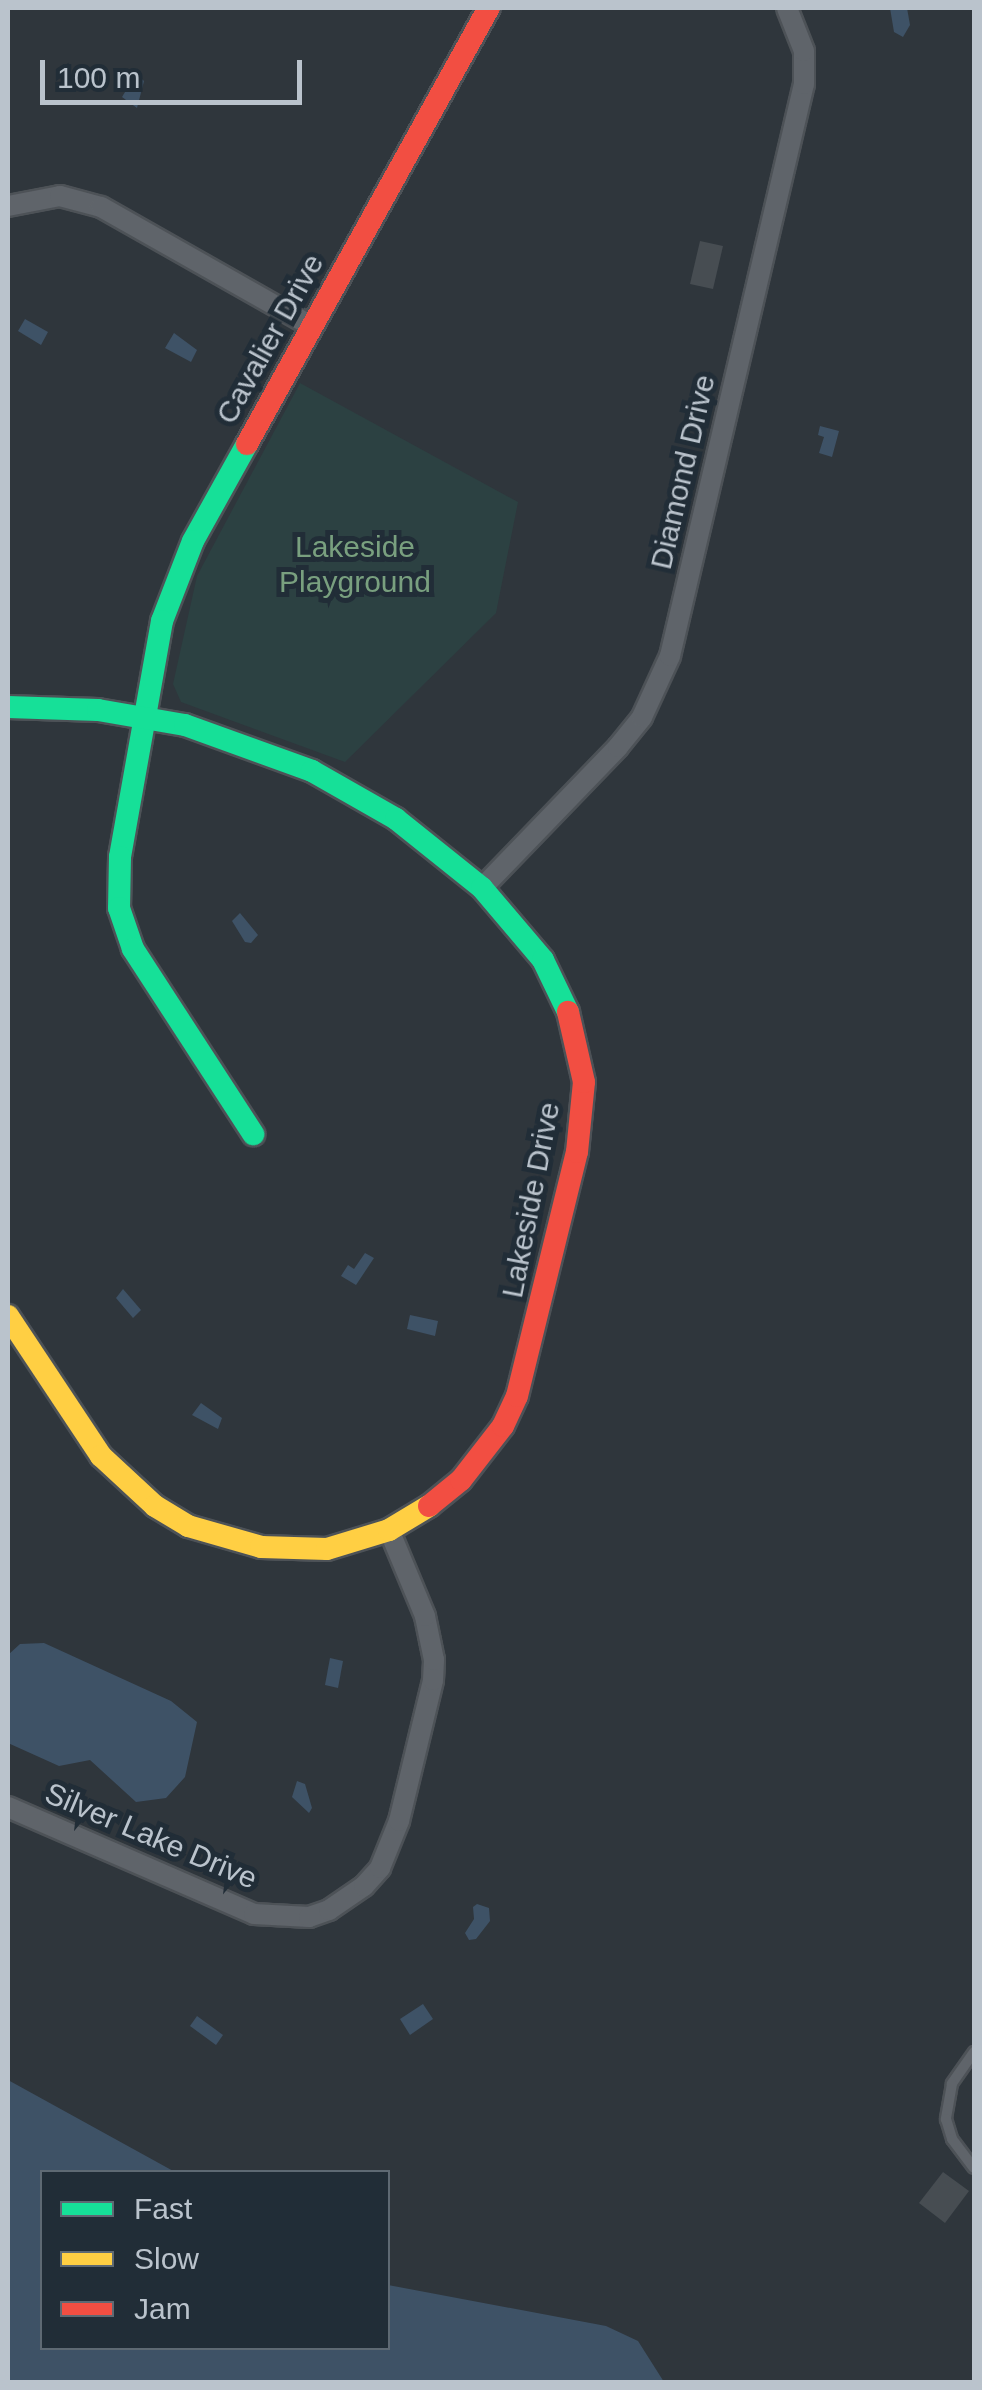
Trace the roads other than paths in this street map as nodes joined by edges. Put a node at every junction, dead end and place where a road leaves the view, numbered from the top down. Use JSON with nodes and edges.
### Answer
{"nodes":[{"id":1,"x":489,"y":8,"type":"edge"},
{"id":2,"x":788,"y":8,"type":"edge"},
{"id":3,"x":8,"y":206,"type":"edge"},
{"id":4,"x":312,"y":326,"type":"junction"},
{"id":5,"x":8,"y":707,"type":"edge"},
{"id":6,"x":145,"y":716,"type":"junction"},
{"id":7,"x":482,"y":888,"type":"junction"},
{"id":8,"x":253,"y":1134,"type":"dead end"},
{"id":9,"x":8,"y":1316,"type":"edge"},
{"id":10,"x":389,"y":1530,"type":"junction"},
{"id":11,"x":8,"y":1806,"type":"edge"},
{"id":12,"x":974,"y":2052,"type":"edge"},
{"id":13,"x":974,"y":2168,"type":"edge"}],
"edges":[{"from":1,"to":4,"type":"street","name":"Cavalier Drive"},
{"from":2,"to":7,"type":"street","name":"Diamond Drive"},
{"from":3,"to":4,"type":"street"},
{"from":4,"to":6,"type":"street","name":"Cavalier Drive"},
{"from":5,"to":6,"type":"street","name":"Lakeside Drive"},
{"from":6,"to":7,"type":"street","name":"Lakeside Drive"},
{"from":6,"to":8,"type":"street","name":"Cavalier Drive"},
{"from":7,"to":10,"type":"street","name":"Lakeside Drive"},
{"from":9,"to":10,"type":"street","name":"Lakeside Drive"},
{"from":10,"to":11,"type":"street","name":"Silver Lake Drive"},
{"from":12,"to":13,"type":"lane"}]}
